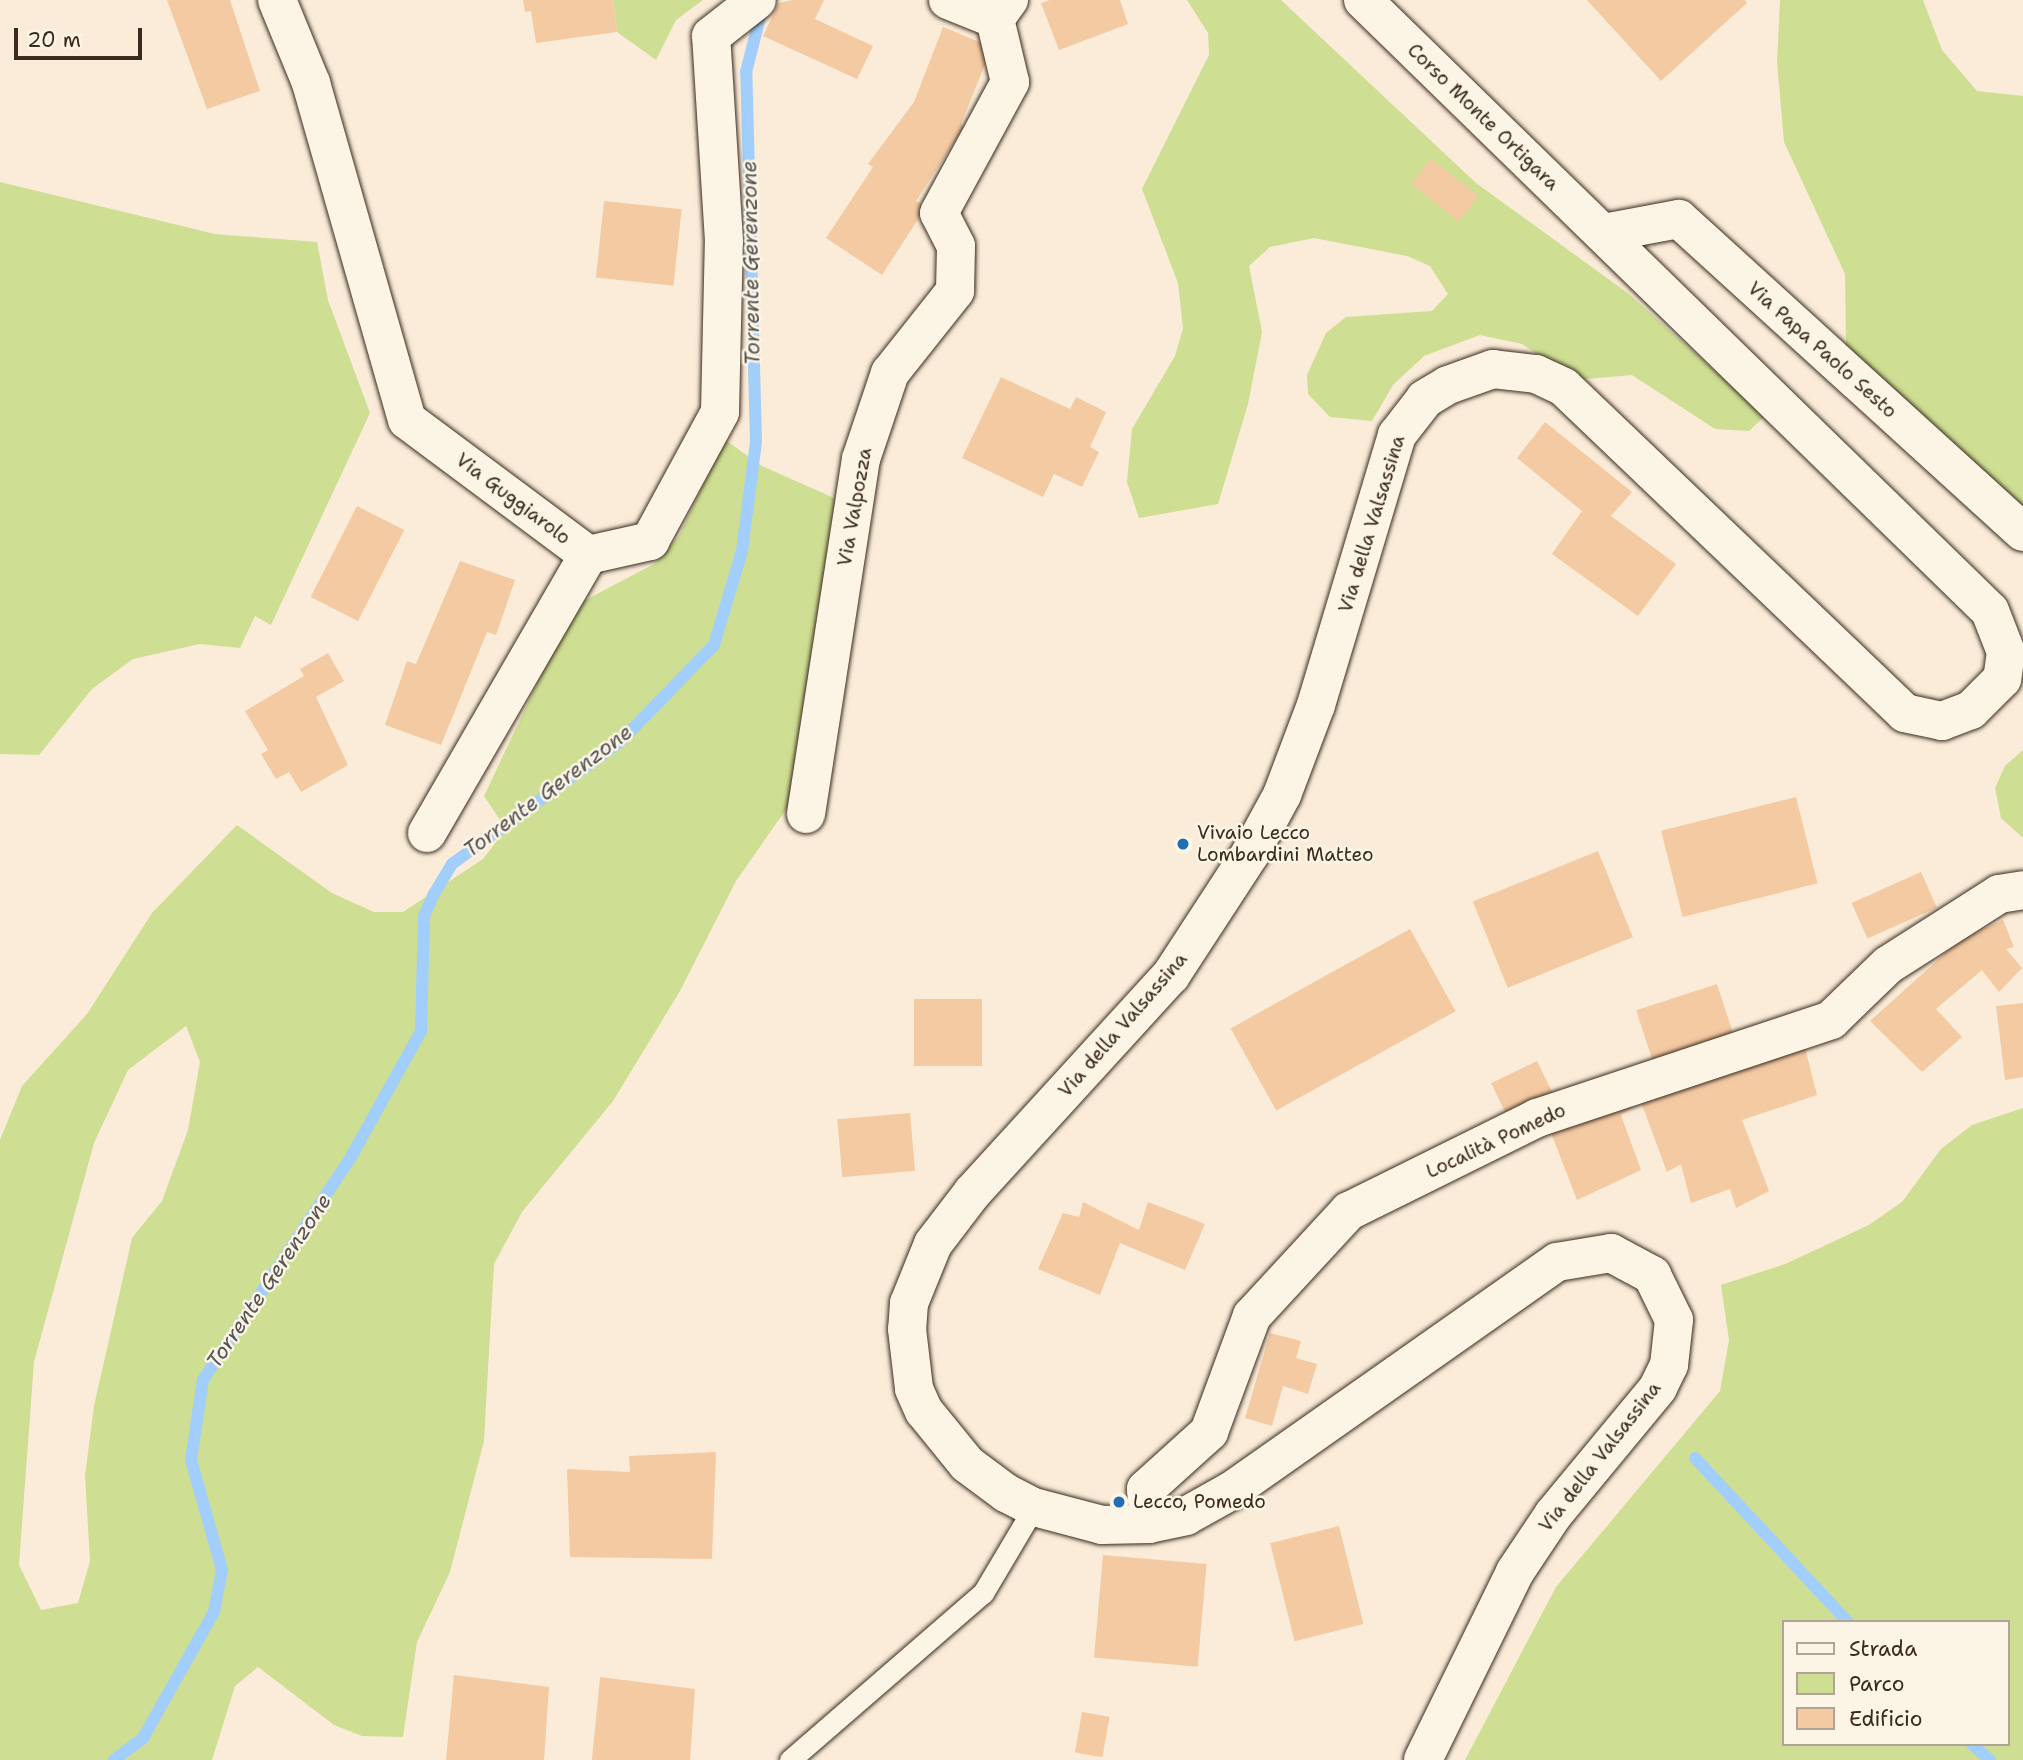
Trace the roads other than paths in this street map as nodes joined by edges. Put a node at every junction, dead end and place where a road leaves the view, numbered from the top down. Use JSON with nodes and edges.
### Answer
{"nodes":[{"id":1,"x":277,"y":0,"type":"edge"},
{"id":2,"x":757,"y":0,"type":"edge"},
{"id":3,"x":948,"y":0,"type":"edge"},
{"id":4,"x":1363,"y":0,"type":"edge"},
{"id":5,"x":1002,"y":10,"type":"edge"},
{"id":6,"x":1604,"y":233,"type":"junction"},
{"id":7,"x":2023,"y":532,"type":"edge"},
{"id":8,"x":588,"y":555,"type":"junction"},
{"id":9,"x":2014,"y":650,"type":"edge"},
{"id":10,"x":806,"y":814,"type":"dead end"},
{"id":11,"x":428,"y":833,"type":"dead end"},
{"id":12,"x":2023,"y":890,"type":"edge"},
{"id":13,"x":1034,"y":1507,"type":"junction"},
{"id":14,"x":1149,"y":1524,"type":"junction"},
{"id":15,"x":790,"y":1760,"type":"edge"},
{"id":16,"x":1423,"y":1760,"type":"edge"}],
"edges":[{"from":1,"to":8,"type":"main road","name":"Via Guggiarolo"},
{"from":2,"to":8,"type":"main road","name":"Via Guggiarolo"},
{"from":3,"to":5,"type":"main road"},
{"from":4,"to":6,"type":"main road","name":"Corso Monte Ortigara"},
{"from":5,"to":10,"type":"main road","name":"Via Valpozza"},
{"from":6,"to":7,"type":"main road","name":"Via Papa Paolo Sesto"},
{"from":6,"to":9,"type":"main road","name":"Via della Valsassina"},
{"from":8,"to":11,"type":"main road"},
{"from":9,"to":13,"type":"main road","name":"Via della Valsassina"},
{"from":12,"to":14,"type":"main road","name":"Località Pomedo"},
{"from":13,"to":14,"type":"main road","name":"Via della Valsassina"},
{"from":13,"to":15,"type":"lane"},
{"from":14,"to":16,"type":"main road","name":"Via della Valsassina"}]}
